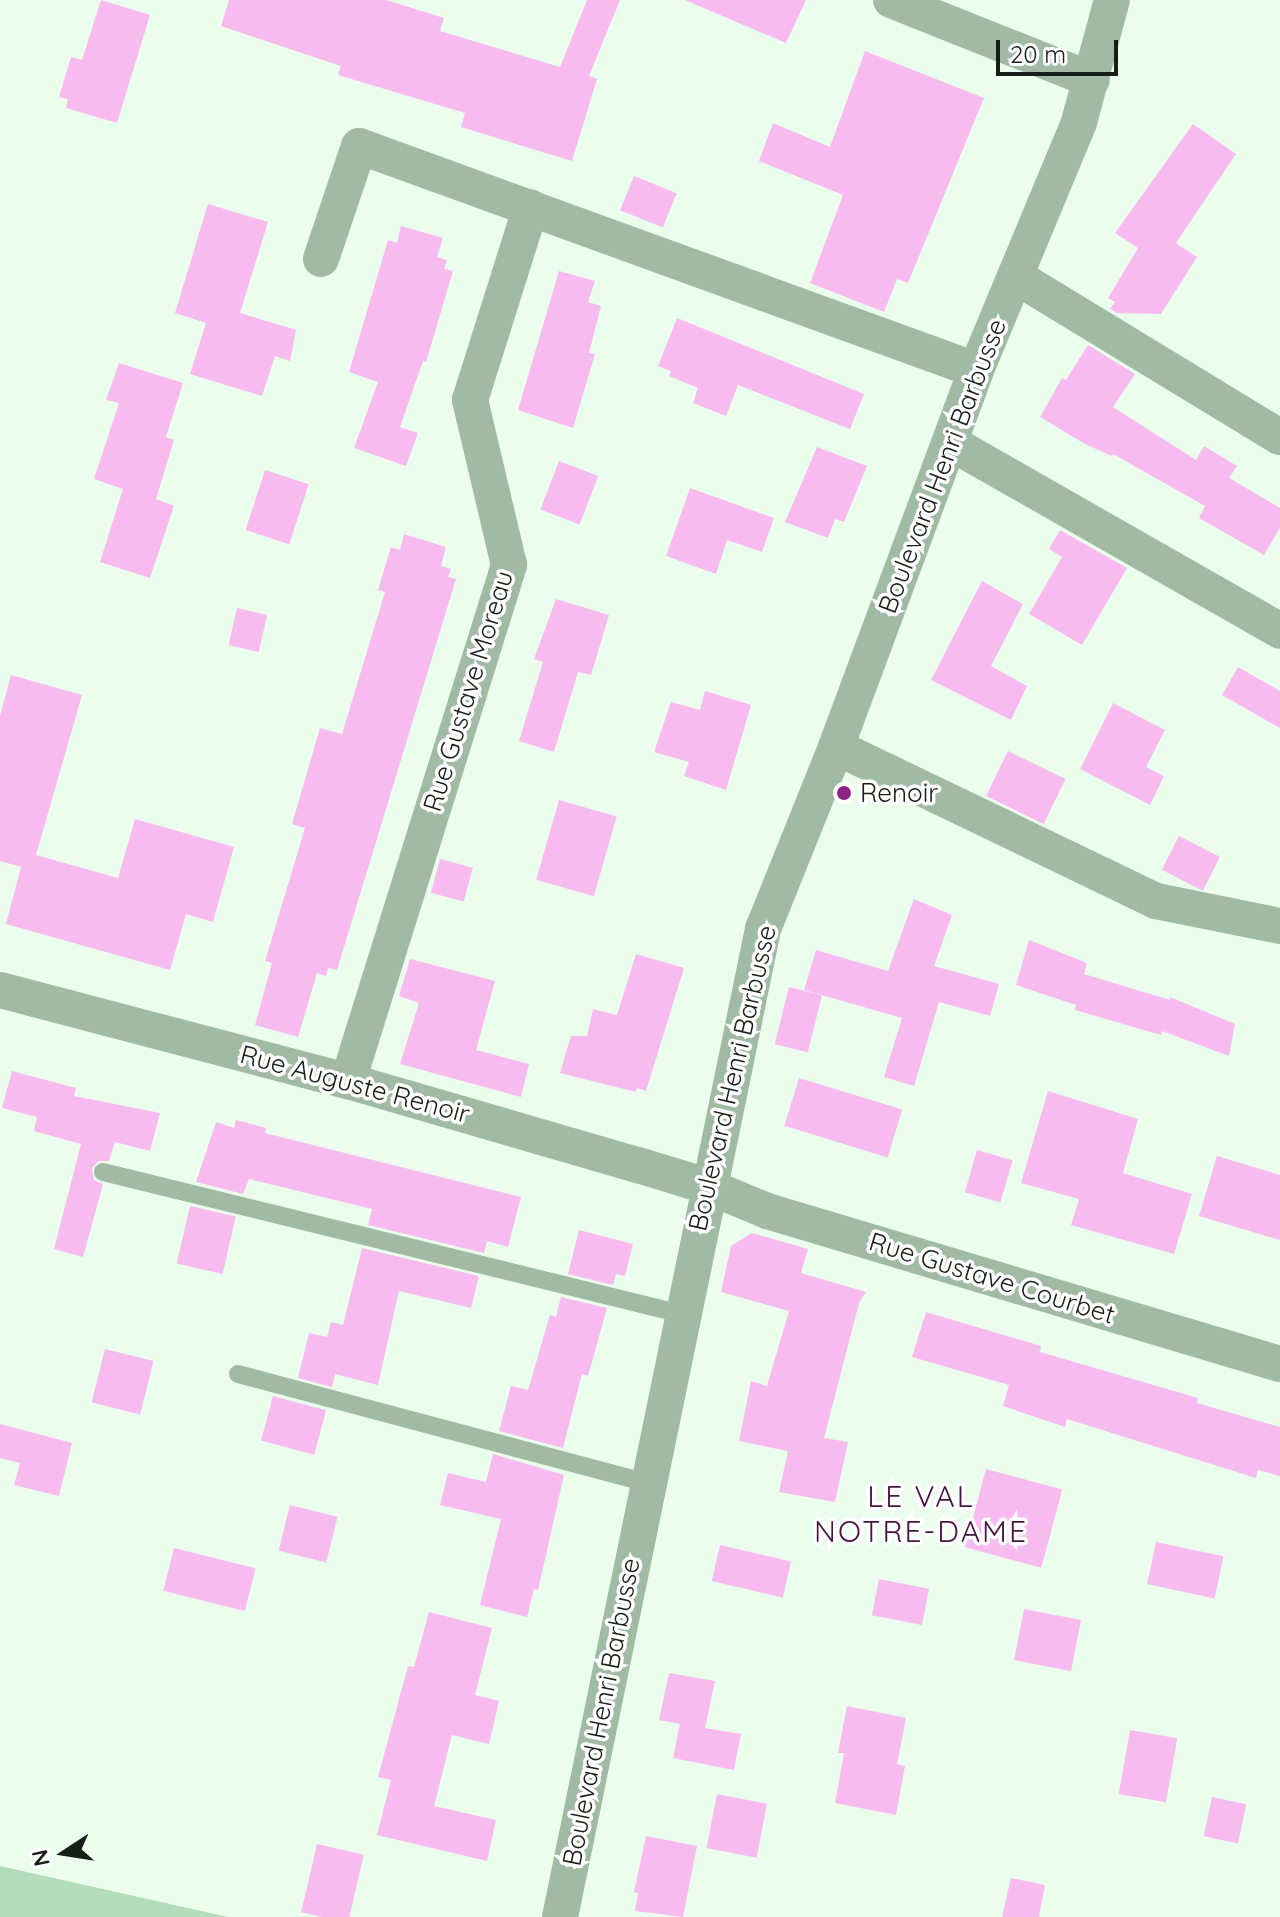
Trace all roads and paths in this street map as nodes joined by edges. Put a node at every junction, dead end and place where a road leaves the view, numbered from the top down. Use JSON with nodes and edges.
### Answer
{"nodes":[{"id":1,"x":891,"y":0,"type":"edge"},
{"id":2,"x":1112,"y":0,"type":"edge"},
{"id":3,"x":1092,"y":80,"type":"junction"},
{"id":4,"x":531,"y":207,"type":"junction"},
{"id":5,"x":321,"y":259,"type":"dead end"},
{"id":6,"x":1015,"y":276,"type":"junction"},
{"id":7,"x":976,"y":370,"type":"junction"},
{"id":8,"x":1280,"y":437,"type":"edge"},
{"id":9,"x":951,"y":443,"type":"junction"},
{"id":10,"x":1280,"y":631,"type":"edge"},
{"id":11,"x":836,"y":747,"type":"junction"},
{"id":12,"x":1280,"y":926,"type":"edge"},
{"id":13,"x":0,"y":990,"type":"edge"},
{"id":14,"x":348,"y":1081,"type":"junction"},
{"id":15,"x":103,"y":1172,"type":"dead end"},
{"id":16,"x":707,"y":1186,"type":"junction"},
{"id":17,"x":682,"y":1314,"type":"junction"},
{"id":18,"x":1280,"y":1364,"type":"edge"},
{"id":19,"x":238,"y":1374,"type":"dead end"},
{"id":20,"x":647,"y":1483,"type":"junction"},
{"id":21,"x":560,"y":1917,"type":"edge"}],
"edges":[{"from":1,"to":3,"type":"street"},
{"from":2,"to":3,"type":"street","name":"Boulevard Henri Barbusse"},
{"from":3,"to":6,"type":"street","name":"Boulevard Henri Barbusse"},
{"from":4,"to":5,"type":"street"},
{"from":4,"to":7,"type":"street"},
{"from":4,"to":14,"type":"street","name":"Rue Gustave Moreau"},
{"from":6,"to":7,"type":"street","name":"Boulevard Henri Barbusse"},
{"from":6,"to":8,"type":"street"},
{"from":7,"to":9,"type":"street","name":"Boulevard Henri Barbusse"},
{"from":9,"to":10,"type":"street"},
{"from":9,"to":11,"type":"street","name":"Boulevard Henri Barbusse"},
{"from":11,"to":12,"type":"street"},
{"from":11,"to":16,"type":"street","name":"Boulevard Henri Barbusse"},
{"from":13,"to":14,"type":"street","name":"Rue Auguste Renoir"},
{"from":14,"to":16,"type":"street","name":"Rue Auguste Renoir"},
{"from":15,"to":17,"type":"lane"},
{"from":16,"to":17,"type":"street","name":"Boulevard Henri Barbusse"},
{"from":16,"to":18,"type":"street","name":"Rue Gustave Courbet"},
{"from":17,"to":20,"type":"street","name":"Boulevard Henri Barbusse"},
{"from":19,"to":20,"type":"lane"},
{"from":20,"to":21,"type":"street","name":"Boulevard Henri Barbusse"}]}
